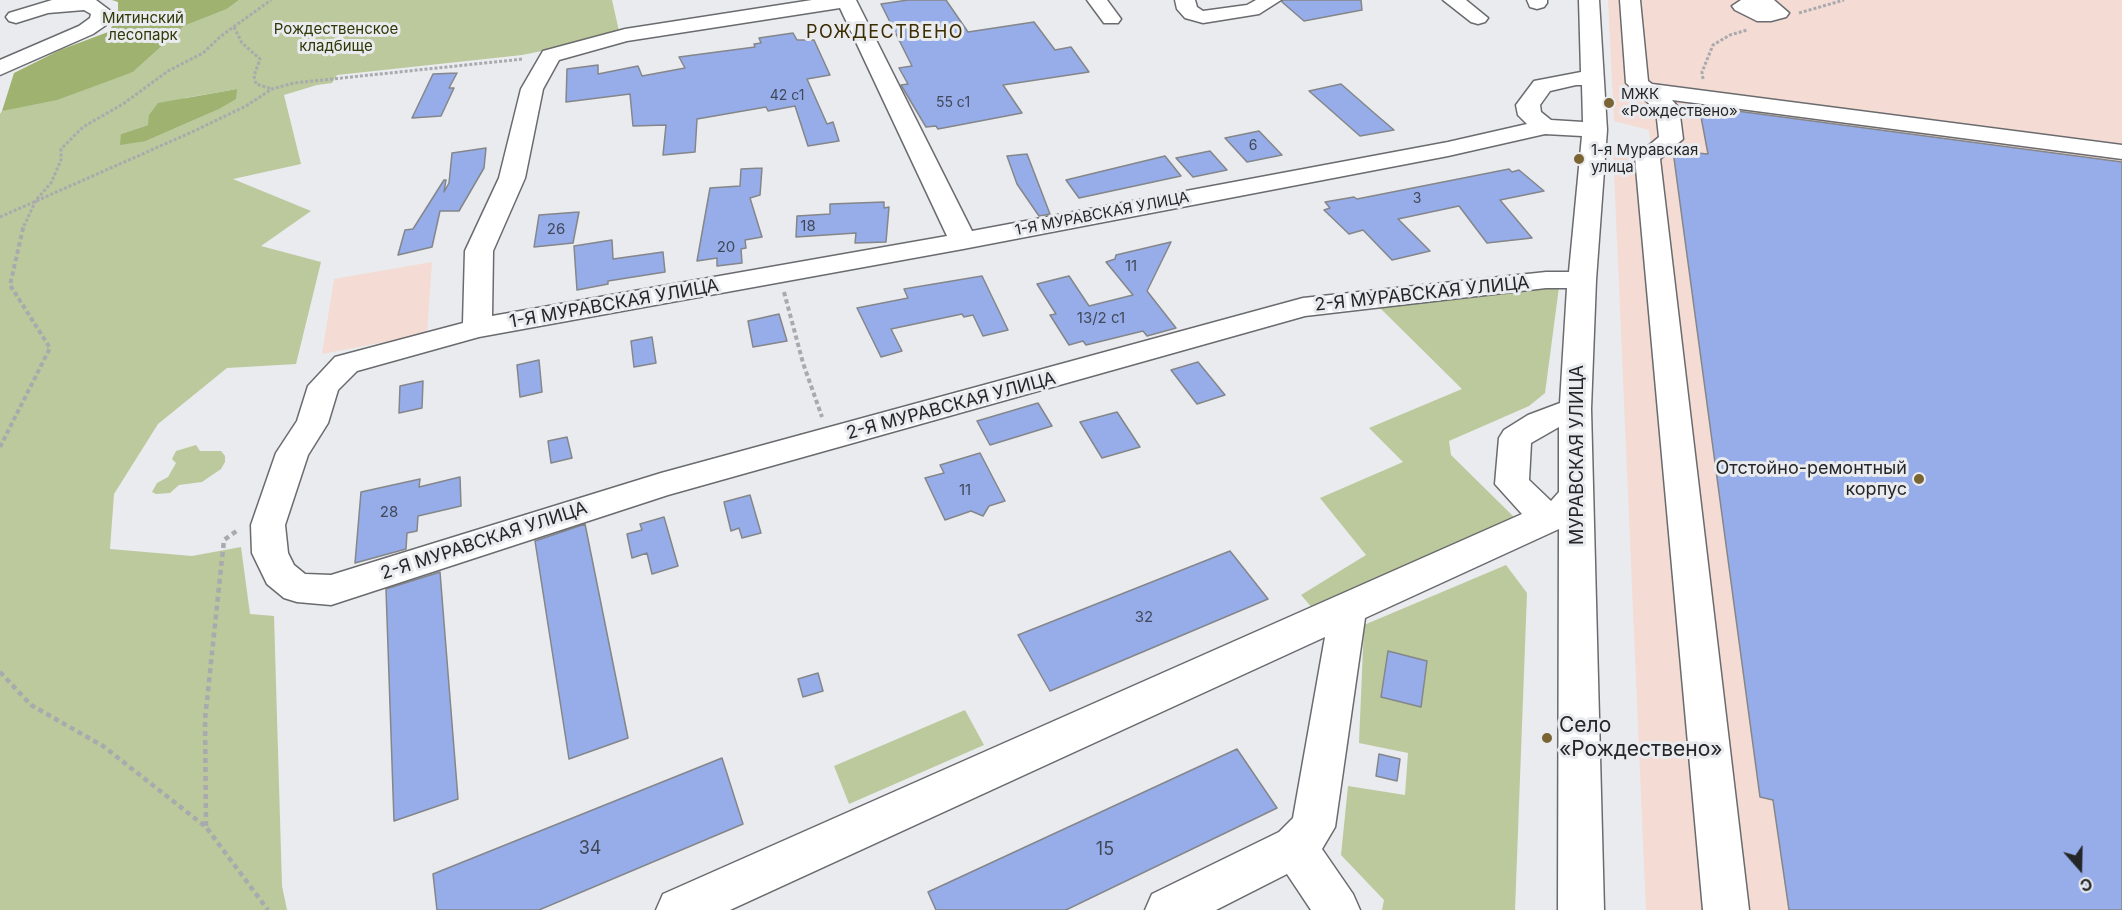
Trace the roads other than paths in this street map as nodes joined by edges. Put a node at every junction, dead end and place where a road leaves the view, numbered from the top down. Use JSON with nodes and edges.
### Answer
{"nodes":[{"id":1,"x":751,"y":0,"type":"edge"},
{"id":2,"x":845,"y":0,"type":"edge"},
{"id":3,"x":1097,"y":0,"type":"edge"},
{"id":4,"x":1185,"y":0,"type":"edge"},
{"id":5,"x":1271,"y":0,"type":"edge"},
{"id":6,"x":1453,"y":0,"type":"edge"},
{"id":7,"x":1589,"y":0,"type":"edge"},
{"id":8,"x":1630,"y":0,"type":"edge"},
{"id":9,"x":1111,"y":18,"type":"dead end"},
{"id":10,"x":1478,"y":18,"type":"dead end"},
{"id":11,"x":12,"y":21,"type":"edge"},
{"id":12,"x":632,"y":23,"type":"dead end"},
{"id":13,"x":0,"y":68,"type":"edge"},
{"id":14,"x":1594,"y":80,"type":"junction"},
{"id":15,"x":1646,"y":90,"type":"junction"},
{"id":16,"x":1545,"y":128,"type":"junction"},
{"id":17,"x":1594,"y":130,"type":"junction"},
{"id":18,"x":2122,"y":152,"type":"edge"},
{"id":19,"x":963,"y":241,"type":"junction"},
{"id":20,"x":1582,"y":280,"type":"junction"},
{"id":21,"x":477,"y":328,"type":"junction"},
{"id":22,"x":1575,"y":409,"type":"junction"},
{"id":23,"x":1577,"y":492,"type":"junction"},
{"id":24,"x":273,"y":507,"type":"joint"},
{"id":25,"x":1548,"y":519,"type":"junction"},
{"id":26,"x":1347,"y":610,"type":"junction"},
{"id":27,"x":1295,"y":847,"type":"junction"},
{"id":28,"x":679,"y":910,"type":"edge"},
{"id":29,"x":1168,"y":910,"type":"edge"},
{"id":30,"x":1337,"y":910,"type":"edge"},
{"id":31,"x":1581,"y":910,"type":"edge"},
{"id":32,"x":1726,"y":910,"type":"edge"}],
"edges":[{"from":1,"to":12,"type":"street"},
{"from":2,"to":19,"type":"street"},
{"from":2,"to":21,"type":"street"},
{"from":3,"to":9,"type":"street"},
{"from":4,"to":5,"type":"street"},
{"from":6,"to":10,"type":"street"},
{"from":7,"to":14,"type":"street","name":"МУРАВСКАЯ УЛИЦА"},
{"from":8,"to":15,"type":"street"},
{"from":11,"to":13,"type":"street"},
{"from":14,"to":16,"type":"street"},
{"from":14,"to":17,"type":"street","name":"МУРАВСКАЯ УЛИЦА"},
{"from":15,"to":18,"type":"street"},
{"from":15,"to":32,"type":"street"},
{"from":16,"to":17,"type":"street","name":"1-Я МУРАВСКАЯ УЛИЦА"},
{"from":16,"to":19,"type":"street","name":"1-Я МУРАВСКАЯ УЛИЦА"},
{"from":17,"to":20,"type":"street","name":"МУРАВСКАЯ УЛИЦА"},
{"from":19,"to":21,"type":"street","name":"1-Я МУРАВСКАЯ УЛИЦА"},
{"from":20,"to":22,"type":"street","name":"МУРАВСКАЯ УЛИЦА"},
{"from":20,"to":24,"type":"street","name":"2-Я МУРАВСКАЯ УЛИЦА"},
{"from":21,"to":24,"type":"street","name":"1-Я МУРАВСКАЯ УЛИЦА"},
{"from":22,"to":23,"type":"street","name":"МУРАВСКАЯ УЛИЦА"},
{"from":22,"to":25,"type":"street"},
{"from":23,"to":25,"type":"street"},
{"from":23,"to":31,"type":"street","name":"МУРАВСКАЯ УЛИЦА"},
{"from":25,"to":26,"type":"street"},
{"from":26,"to":27,"type":"street"},
{"from":26,"to":28,"type":"street"},
{"from":27,"to":29,"type":"street"},
{"from":27,"to":30,"type":"street"}]}
